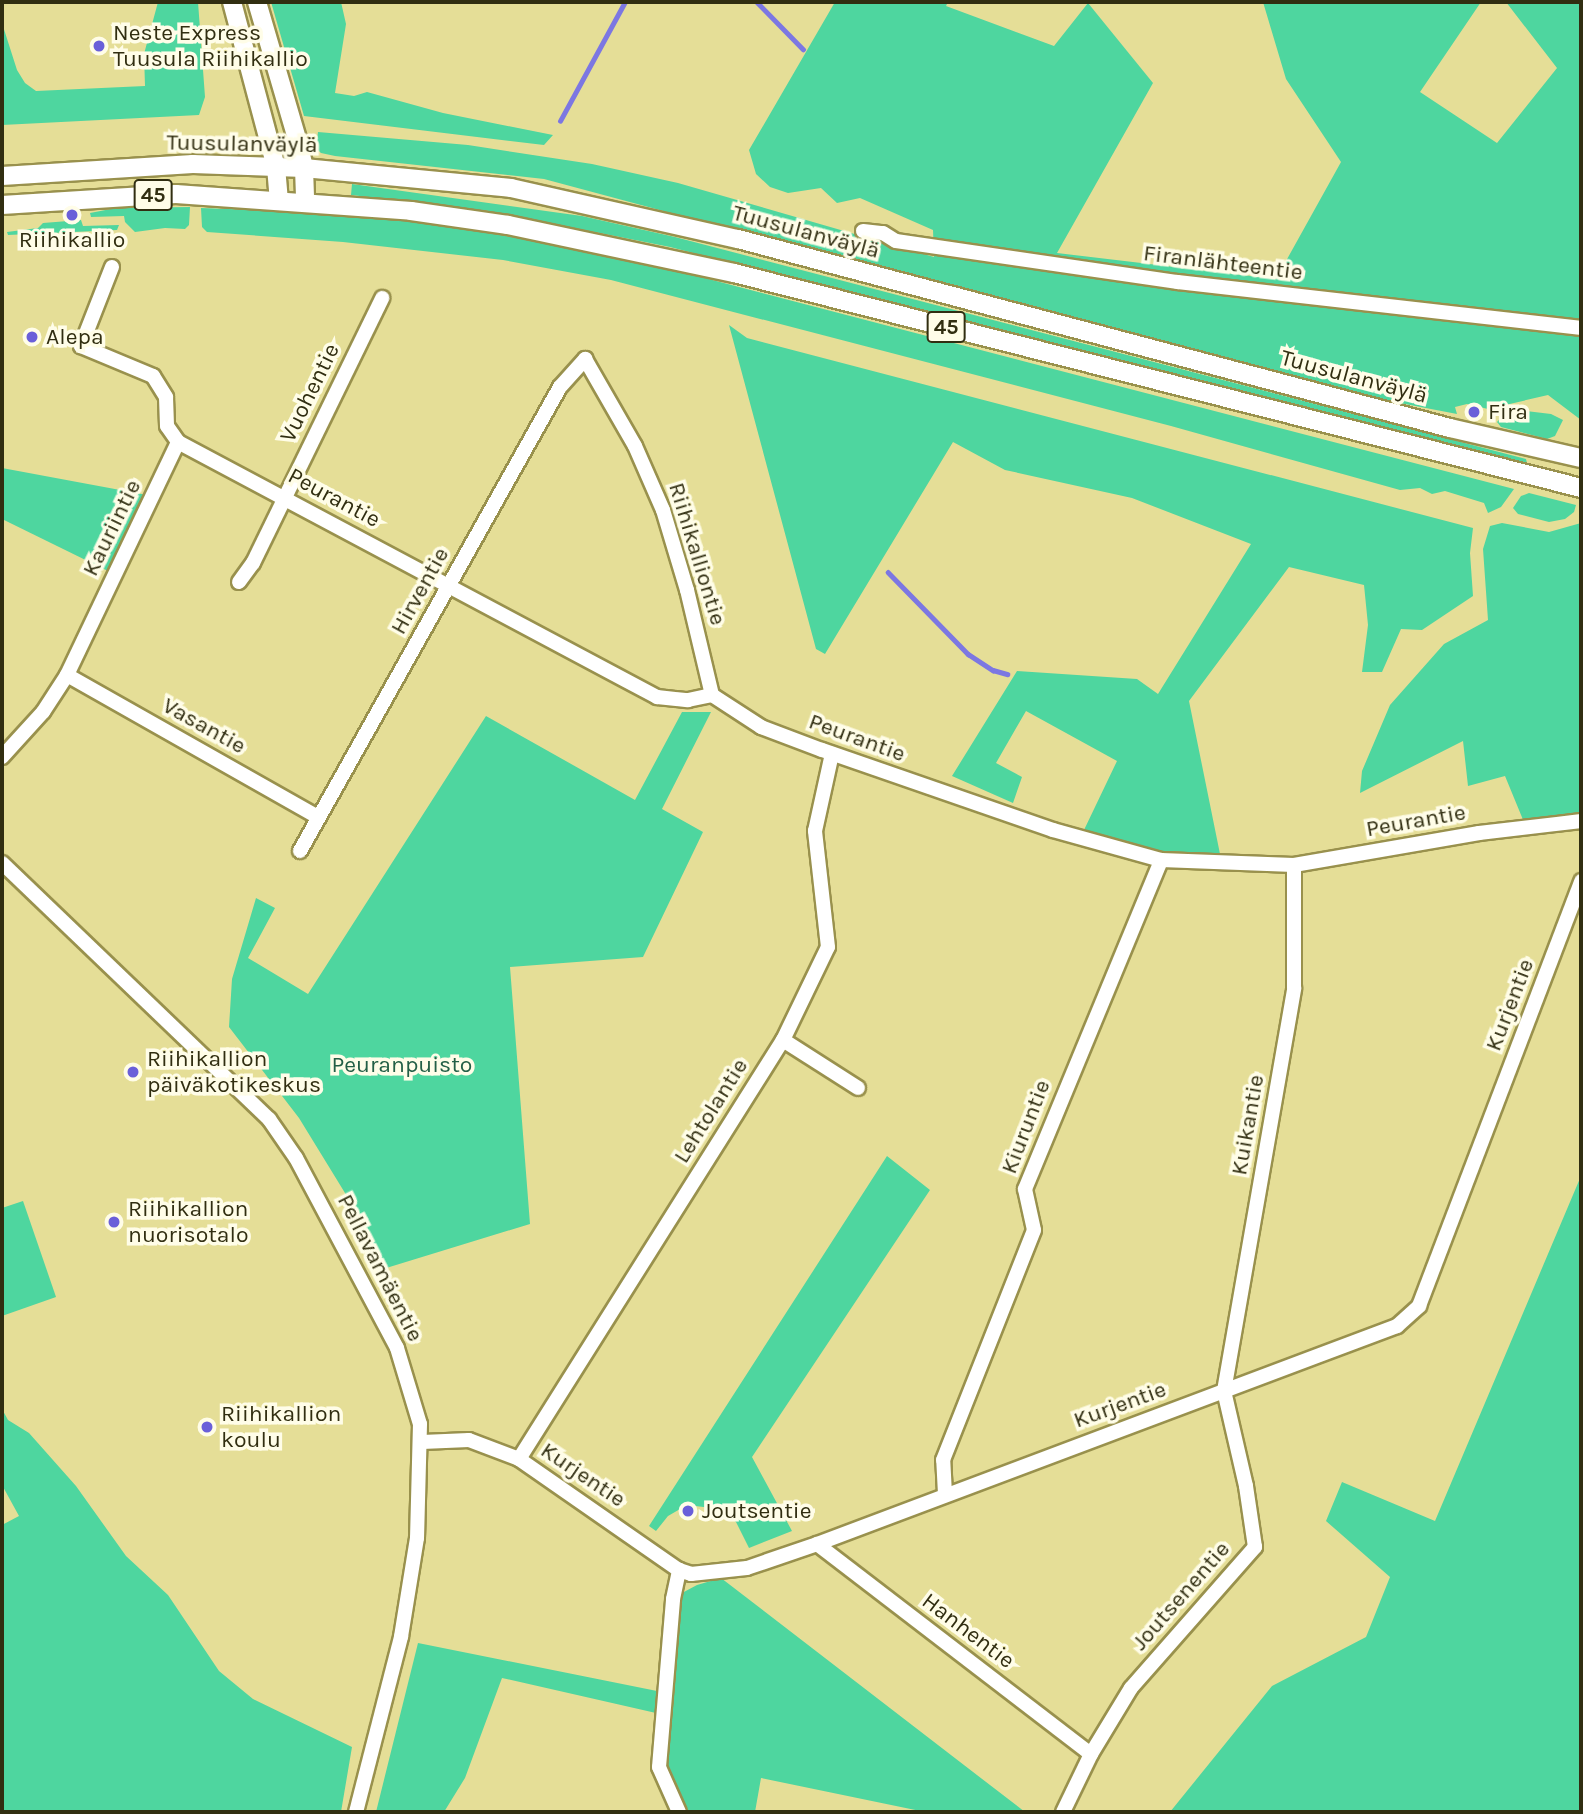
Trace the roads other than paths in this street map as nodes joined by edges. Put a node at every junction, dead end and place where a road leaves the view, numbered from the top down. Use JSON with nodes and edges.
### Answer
{"nodes":[{"id":1,"x":232,"y":2,"type":"edge"},
{"id":2,"x":257,"y":2,"type":"edge"},
{"id":3,"x":276,"y":167,"type":"junction"},
{"id":4,"x":304,"y":168,"type":"junction"},
{"id":5,"x":2,"y":176,"type":"edge"},
{"id":6,"x":279,"y":200,"type":"junction"},
{"id":7,"x":305,"y":202,"type":"junction"},
{"id":8,"x":2,"y":205,"type":"edge"},
{"id":9,"x":863,"y":231,"type":"dead end"},
{"id":10,"x":113,"y":267,"type":"dead end"},
{"id":11,"x":382,"y":298,"type":"dead end"},
{"id":12,"x":1581,"y":328,"type":"edge"},
{"id":13,"x":585,"y":359,"type":"joint"},
{"id":14,"x":178,"y":442,"type":"junction"},
{"id":15,"x":1581,"y":458,"type":"edge"},
{"id":16,"x":1581,"y":488,"type":"edge"},
{"id":17,"x":285,"y":497,"type":"junction"},
{"id":18,"x":239,"y":582,"type":"dead end"},
{"id":19,"x":449,"y":585,"type":"junction"},
{"id":20,"x":67,"y":675,"type":"junction"},
{"id":21,"x":712,"y":695,"type":"junction"},
{"id":22,"x":832,"y":754,"type":"junction"},
{"id":23,"x":2,"y":757,"type":"edge"},
{"id":24,"x":318,"y":817,"type":"junction"},
{"id":25,"x":1581,"y":821,"type":"edge"},
{"id":26,"x":300,"y":850,"type":"dead end"},
{"id":27,"x":1161,"y":860,"type":"junction"},
{"id":28,"x":2,"y":863,"type":"edge"},
{"id":29,"x":1294,"y":865,"type":"junction"},
{"id":30,"x":1581,"y":881,"type":"edge"},
{"id":31,"x":783,"y":1040,"type":"junction"},
{"id":32,"x":858,"y":1088,"type":"dead end"},
{"id":33,"x":1224,"y":1391,"type":"junction"},
{"id":34,"x":422,"y":1442,"type":"junction"},
{"id":35,"x":519,"y":1459,"type":"junction"},
{"id":36,"x":945,"y":1494,"type":"junction"},
{"id":37,"x":817,"y":1544,"type":"junction"},
{"id":38,"x":679,"y":1570,"type":"junction"},
{"id":39,"x":1091,"y":1754,"type":"junction"},
{"id":40,"x":356,"y":1812,"type":"edge"},
{"id":41,"x":679,"y":1812,"type":"edge"},
{"id":42,"x":1063,"y":1812,"type":"edge"}],
"edges":[{"from":1,"to":3,"type":"main road"},
{"from":2,"to":4,"type":"main road"},
{"from":3,"to":4,"type":"main road","name":"Tuusulanväylä","number":"45"},
{"from":3,"to":5,"type":"main road","name":"Tuusulanväylä","number":"45"},
{"from":3,"to":6,"type":"main road"},
{"from":4,"to":7,"type":"main road"},
{"from":4,"to":15,"type":"main road","name":"Tuusulanväylä","number":"45"},
{"from":6,"to":7,"type":"main road","number":"45"},
{"from":6,"to":8,"type":"main road","number":"45"},
{"from":7,"to":16,"type":"main road","number":"45"},
{"from":9,"to":12,"type":"street","name":"Firanlähteentie"},
{"from":10,"to":14,"type":"street"},
{"from":11,"to":17,"type":"street","name":"Vuohentie"},
{"from":13,"to":19,"type":"street","name":"Hirventie"},
{"from":13,"to":21,"type":"street","name":"Riihikalliontie"},
{"from":14,"to":17,"type":"street","name":"Peurantie"},
{"from":14,"to":20,"type":"street","name":"Kauriintie"},
{"from":17,"to":18,"type":"street","name":"Vuohentie"},
{"from":17,"to":19,"type":"street","name":"Peurantie"},
{"from":19,"to":21,"type":"street","name":"Peurantie"},
{"from":19,"to":24,"type":"street","name":"Hirventie"},
{"from":20,"to":23,"type":"street","name":"Kauriintie"},
{"from":20,"to":24,"type":"street","name":"Vasantie"},
{"from":21,"to":22,"type":"street","name":"Peurantie"},
{"from":22,"to":27,"type":"street","name":"Peurantie"},
{"from":22,"to":31,"type":"street","name":"Lehtolantie"},
{"from":24,"to":26,"type":"street","name":"Hirventie"},
{"from":25,"to":29,"type":"street","name":"Peurantie"},
{"from":27,"to":29,"type":"street","name":"Peurantie"},
{"from":27,"to":36,"type":"street","name":"Kiuruntie"},
{"from":28,"to":34,"type":"street","name":"Pellavamäentie"},
{"from":29,"to":33,"type":"street","name":"Kuikantie"},
{"from":30,"to":33,"type":"street","name":"Kurjentie"},
{"from":31,"to":32,"type":"street"},
{"from":31,"to":35,"type":"street","name":"Lehtolantie"},
{"from":33,"to":36,"type":"street","name":"Kurjentie"},
{"from":33,"to":39,"type":"street","name":"Joutsenentie"},
{"from":34,"to":35,"type":"street","name":"Kurjentie"},
{"from":34,"to":40,"type":"street","name":"Pellavamäentie"},
{"from":35,"to":38,"type":"street","name":"Kurjentie"},
{"from":36,"to":37,"type":"street","name":"Kurjentie"},
{"from":37,"to":38,"type":"street","name":"Kurjentie"},
{"from":37,"to":39,"type":"street","name":"Hanhentie"},
{"from":38,"to":41,"type":"street"},
{"from":39,"to":42,"type":"street","name":"Joutsenentie"}]}
